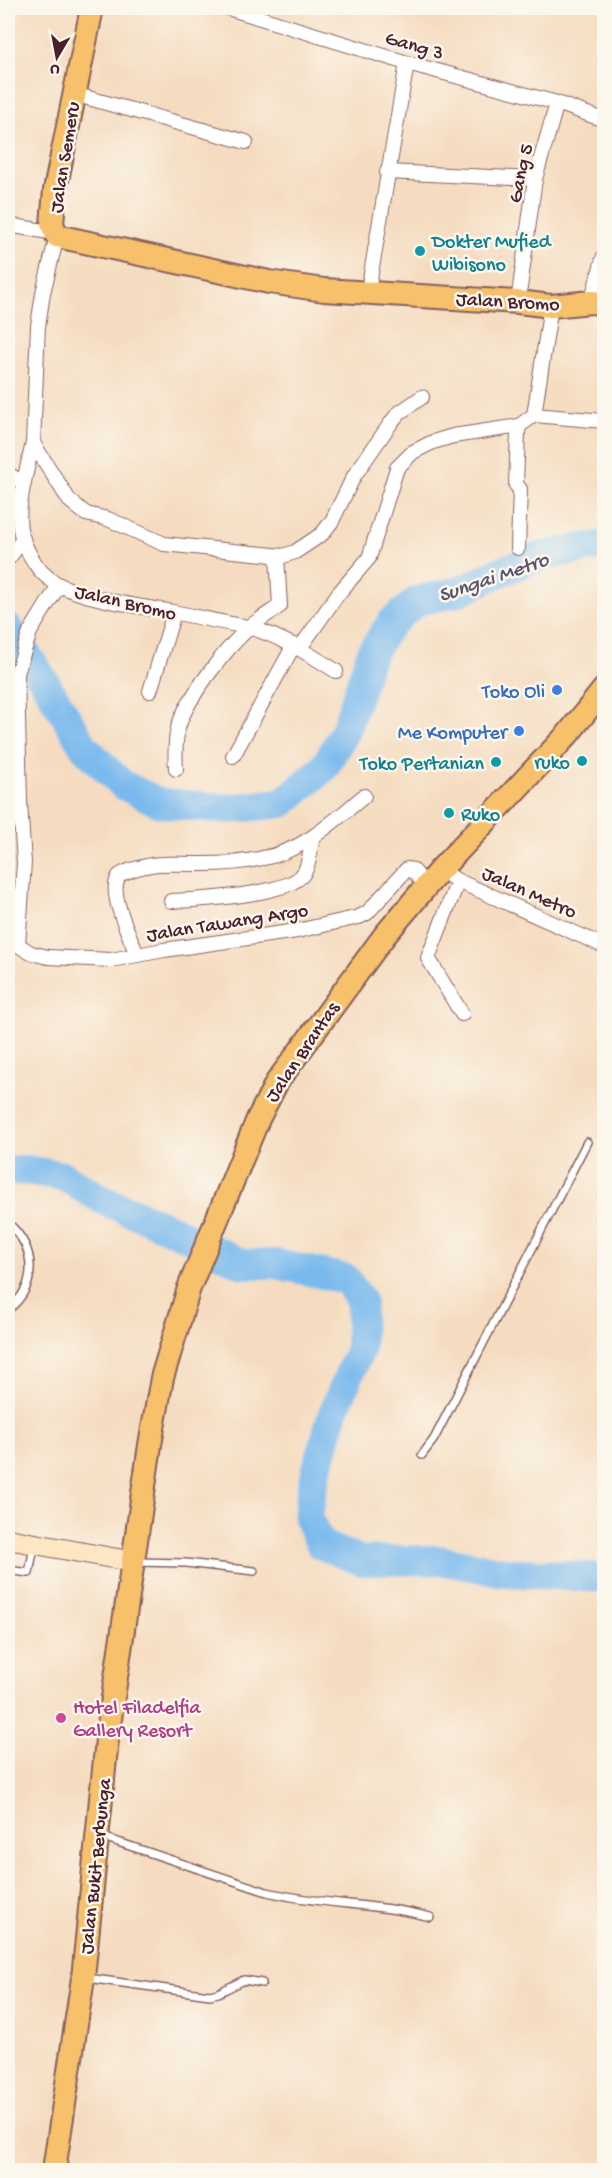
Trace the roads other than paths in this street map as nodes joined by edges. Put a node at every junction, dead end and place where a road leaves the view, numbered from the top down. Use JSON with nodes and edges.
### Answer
{"nodes":[{"id":1,"x":92,"y":8,"type":"edge"},
{"id":2,"x":228,"y":8,"type":"edge"},
{"id":3,"x":407,"y":63,"type":"junction"},
{"id":4,"x":74,"y":94,"type":"junction"},
{"id":5,"x":557,"y":103,"type":"junction"},
{"id":6,"x":604,"y":120,"type":"edge"},
{"id":7,"x":246,"y":142,"type":"dead end"},
{"id":8,"x":387,"y":172,"type":"junction"},
{"id":9,"x":535,"y":179,"type":"junction"},
{"id":10,"x":8,"y":225,"type":"edge"},
{"id":11,"x":56,"y":235,"type":"junction"},
{"id":12,"x":604,"y":256,"type":"edge"},
{"id":13,"x":368,"y":291,"type":"junction"},
{"id":14,"x":518,"y":302,"type":"junction"},
{"id":15,"x":598,"y":303,"type":"edge"},
{"id":16,"x":551,"y":306,"type":"junction"},
{"id":17,"x":422,"y":397,"type":"dead end"},
{"id":18,"x":534,"y":415,"type":"junction"},
{"id":19,"x":604,"y":421,"type":"edge"},
{"id":20,"x":519,"y":426,"type":"junction"},
{"id":21,"x":33,"y":443,"type":"junction"},
{"id":22,"x":8,"y":474,"type":"edge"},
{"id":23,"x":24,"y":483,"type":"junction"},
{"id":24,"x":13,"y":518,"type":"edge"},
{"id":25,"x":23,"y":539,"type":"junction"},
{"id":26,"x":518,"y":548,"type":"dead end"},
{"id":27,"x":277,"y":557,"type":"junction"},
{"id":28,"x":8,"y":559,"type":"edge"},
{"id":29,"x":58,"y":585,"type":"junction"},
{"id":30,"x":174,"y":613,"type":"junction"},
{"id":31,"x":249,"y":627,"type":"junction"},
{"id":32,"x":297,"y":646,"type":"junction"},
{"id":33,"x":336,"y":671,"type":"dead end"},
{"id":34,"x":150,"y":691,"type":"dead end"},
{"id":35,"x":601,"y":700,"type":"edge"},
{"id":36,"x":233,"y":756,"type":"dead end"},
{"id":37,"x":176,"y":769,"type":"dead end"},
{"id":38,"x":364,"y":796,"type":"dead end"},
{"id":39,"x":8,"y":828,"type":"edge"},
{"id":40,"x":22,"y":830,"type":"junction"},
{"id":41,"x":313,"y":837,"type":"junction"},
{"id":42,"x":441,"y":879,"type":"junction"},
{"id":43,"x":171,"y":901,"type":"dead end"},
{"id":44,"x":13,"y":944,"type":"edge"},
{"id":45,"x":604,"y":946,"type":"edge"},
{"id":46,"x":137,"y":955,"type":"junction"},
{"id":47,"x":462,"y":1014,"type":"dead end"},
{"id":48,"x":587,"y":1142,"type":"dead end"},
{"id":49,"x":8,"y":1223,"type":"edge"},
{"id":50,"x":8,"y":1310,"type":"edge"},
{"id":51,"x":422,"y":1455,"type":"dead end"},
{"id":52,"x":8,"y":1539,"type":"edge"},
{"id":53,"x":35,"y":1544,"type":"junction"},
{"id":54,"x":134,"y":1562,"type":"junction"},
{"id":55,"x":8,"y":1570,"type":"edge"},
{"id":56,"x":254,"y":1571,"type":"dead end"},
{"id":57,"x":98,"y":1835,"type":"junction"},
{"id":58,"x":430,"y":1917,"type":"dead end"},
{"id":59,"x":83,"y":1978,"type":"junction"},
{"id":60,"x":262,"y":1983,"type":"dead end"},
{"id":61,"x":54,"y":2170,"type":"edge"}],
"edges":[{"from":1,"to":4,"type":"main road","name":"Jalan Semeru"},
{"from":2,"to":3,"type":"street","name":"Gang 3"},
{"from":3,"to":5,"type":"street","name":"Gang 3"},
{"from":3,"to":8,"type":"street"},
{"from":4,"to":7,"type":"street"},
{"from":4,"to":11,"type":"main road","name":"Jalan Semeru"},
{"from":5,"to":6,"type":"street"},
{"from":5,"to":9,"type":"street","name":"Gang 5"},
{"from":8,"to":9,"type":"street"},
{"from":8,"to":13,"type":"street"},
{"from":9,"to":14,"type":"street","name":"Gang 5"},
{"from":10,"to":11,"type":"street"},
{"from":11,"to":13,"type":"main road","name":"Jalan Bromo"},
{"from":11,"to":21,"type":"street"},
{"from":12,"to":15,"type":"street"},
{"from":13,"to":14,"type":"main road","name":"Jalan Bromo"},
{"from":14,"to":16,"type":"main road","name":"Jalan Bromo"},
{"from":15,"to":16,"type":"main road","name":"Jalan Bromo"},
{"from":16,"to":18,"type":"street"},
{"from":17,"to":27,"type":"street"},
{"from":18,"to":19,"type":"street"},
{"from":18,"to":20,"type":"street"},
{"from":20,"to":26,"type":"street"},
{"from":20,"to":32,"type":"street"},
{"from":21,"to":23,"type":"street"},
{"from":21,"to":27,"type":"street"},
{"from":22,"to":23,"type":"street"},
{"from":23,"to":24,"type":"street"},
{"from":24,"to":25,"type":"street"},
{"from":25,"to":28,"type":"street"},
{"from":25,"to":29,"type":"street"},
{"from":27,"to":31,"type":"street"},
{"from":29,"to":30,"type":"street","name":"Jalan Bromo"},
{"from":29,"to":40,"type":"street","name":"Jalan Bromo"},
{"from":30,"to":31,"type":"street","name":"Jalan Bromo"},
{"from":30,"to":34,"type":"street"},
{"from":31,"to":32,"type":"street","name":"Jalan Bromo"},
{"from":31,"to":37,"type":"street"},
{"from":32,"to":33,"type":"street","name":"Jalan Bromo"},
{"from":32,"to":36,"type":"street"},
{"from":35,"to":42,"type":"main road","name":"Jalan Brantas"},
{"from":38,"to":41,"type":"street"},
{"from":39,"to":40,"type":"street"},
{"from":40,"to":44,"type":"street","name":"Jalan Bromo"},
{"from":41,"to":43,"type":"street"},
{"from":41,"to":46,"type":"street"},
{"from":42,"to":45,"type":"street","name":"Jalan Metro"},
{"from":42,"to":46,"type":"street","name":"Jalan Tawang Argo"},
{"from":42,"to":47,"type":"street"},
{"from":42,"to":54,"type":"main road","name":"Jalan Brantas"},
{"from":44,"to":46,"type":"street","name":"Jalan Tawang Argo"},
{"from":48,"to":51,"type":"lane"},
{"from":49,"to":50,"type":"lane"},
{"from":52,"to":53,"type":"main road"},
{"from":53,"to":54,"type":"main road"},
{"from":53,"to":55,"type":"lane"},
{"from":54,"to":56,"type":"lane"},
{"from":54,"to":57,"type":"main road","name":"Jalan Bukit Berbunga"},
{"from":57,"to":58,"type":"lane"},
{"from":57,"to":59,"type":"main road","name":"Jalan Bukit Berbunga"},
{"from":59,"to":60,"type":"lane"},
{"from":59,"to":61,"type":"main road","name":"Jalan Bukit Berbunga"}]}
